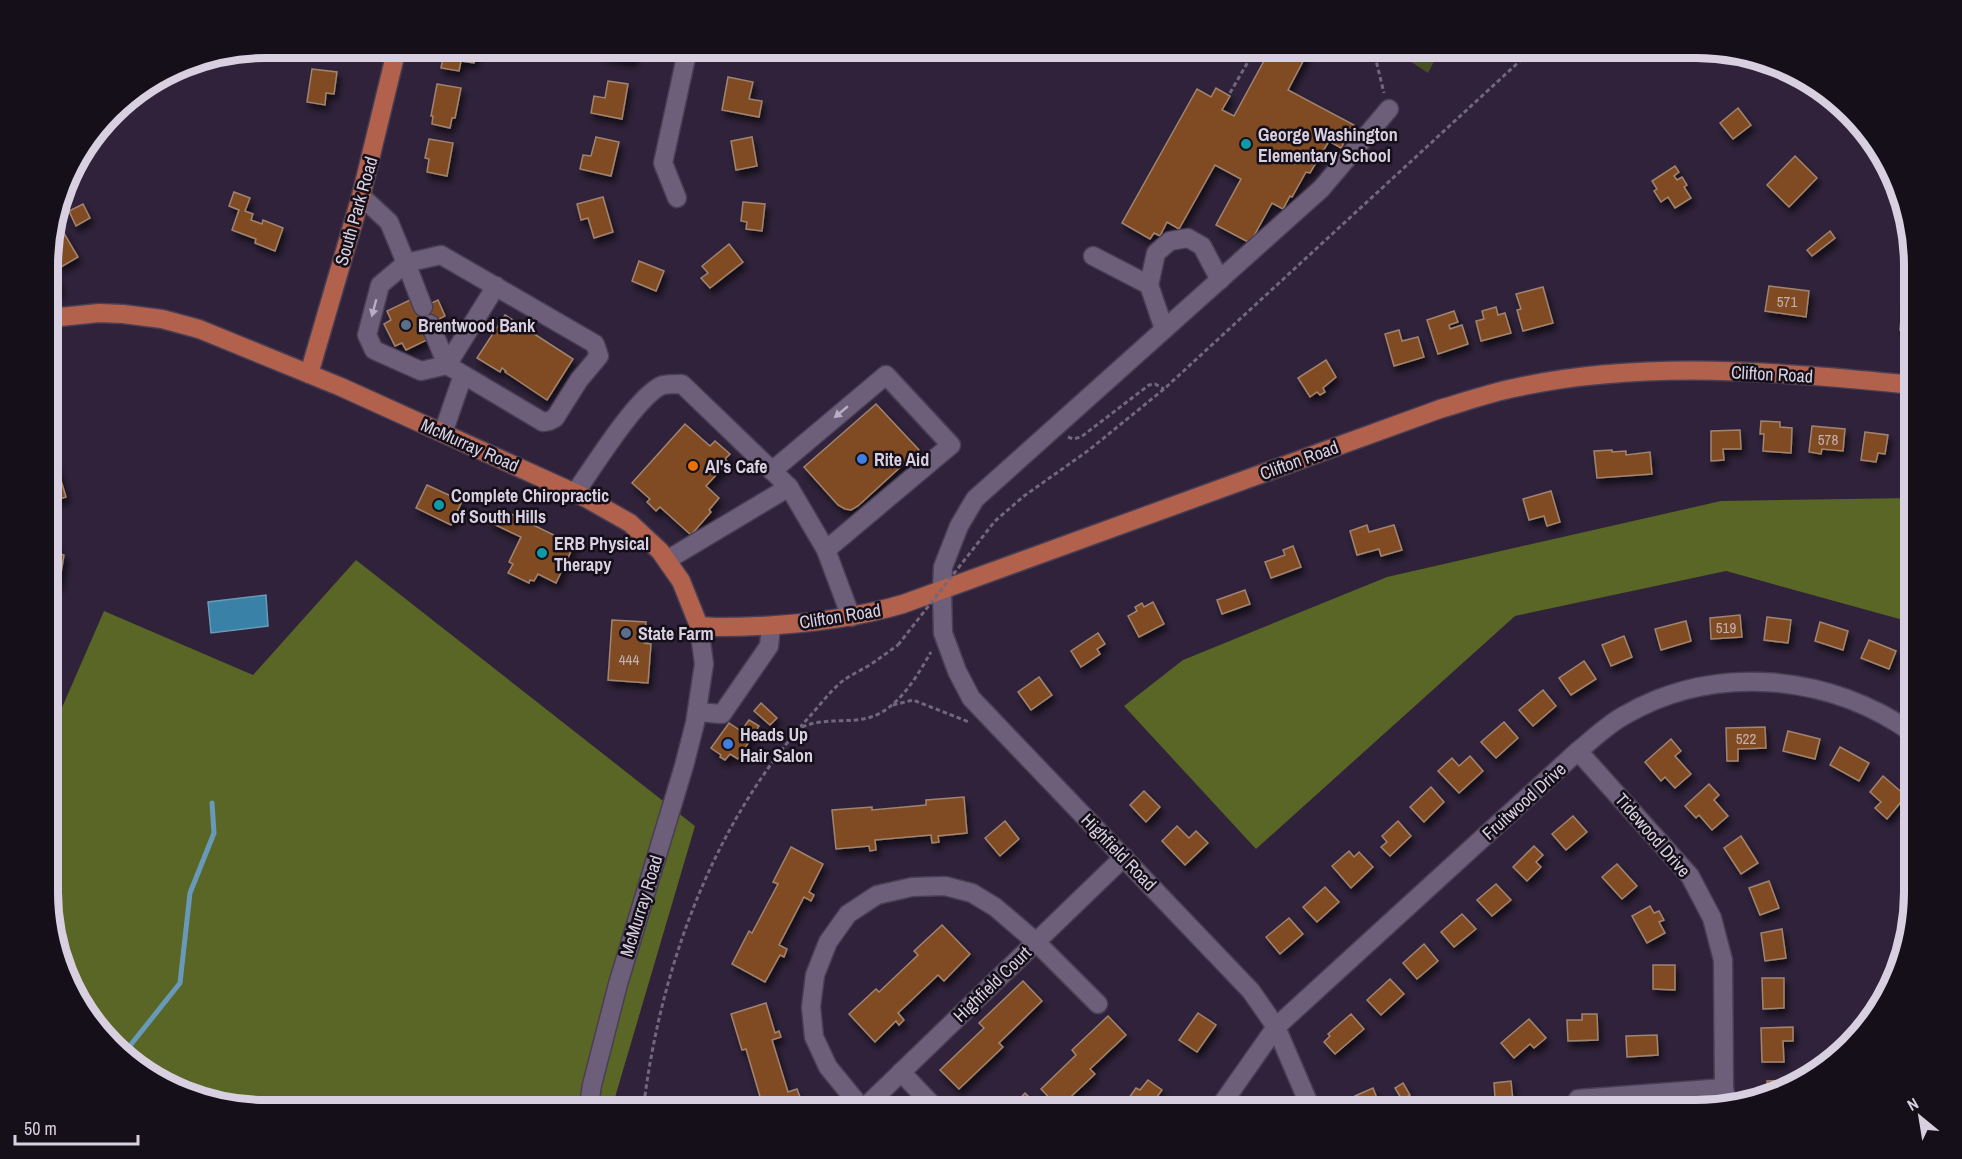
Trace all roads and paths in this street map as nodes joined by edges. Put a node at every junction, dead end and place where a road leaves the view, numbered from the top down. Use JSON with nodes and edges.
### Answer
{"nodes":[{"id":1,"x":395,"y":59,"type":"edge"},
{"id":2,"x":686,"y":59,"type":"edge"},
{"id":3,"x":1250,"y":59,"type":"edge"},
{"id":4,"x":1375,"y":59,"type":"edge"},
{"id":5,"x":1522,"y":59,"type":"edge"},
{"id":6,"x":1230,"y":93,"type":"dead end"},
{"id":7,"x":1389,"y":109,"type":"joint"},
{"id":8,"x":361,"y":196,"type":"junction"},
{"id":9,"x":677,"y":198,"type":"dead end"},
{"id":10,"x":1093,"y":256,"type":"dead end"},
{"id":11,"x":406,"y":262,"type":"junction"},
{"id":12,"x":1220,"y":280,"type":"junction"},
{"id":13,"x":1149,"y":285,"type":"junction"},
{"id":14,"x":496,"y":286,"type":"junction"},
{"id":15,"x":58,"y":317,"type":"edge"},
{"id":16,"x":1164,"y":329,"type":"junction"},
{"id":17,"x":455,"y":370,"type":"junction"},
{"id":18,"x":309,"y":374,"type":"junction"},
{"id":19,"x":1903,"y":384,"type":"edge"},
{"id":20,"x":1164,"y":389,"type":"junction"},
{"id":21,"x":1057,"y":426,"type":"junction"},
{"id":22,"x":443,"y":433,"type":"junction"},
{"id":23,"x":772,"y":471,"type":"junction"},
{"id":24,"x":789,"y":487,"type":"junction"},
{"id":25,"x":575,"y":493,"type":"junction"},
{"id":26,"x":826,"y":550,"type":"junction"},
{"id":27,"x":667,"y":560,"type":"junction"},
{"id":28,"x":942,"y":590,"type":"junction"},
{"id":29,"x":851,"y":617,"type":"junction"},
{"id":30,"x":699,"y":626,"type":"junction"},
{"id":31,"x":771,"y":626,"type":"junction"},
{"id":32,"x":943,"y":633,"type":"junction"},
{"id":33,"x":892,"y":705,"type":"junction"},
{"id":34,"x":697,"y":712,"type":"junction"},
{"id":35,"x":990,"y":717,"type":"junction"},
{"id":36,"x":1903,"y":726,"type":"edge"},
{"id":37,"x":798,"y":729,"type":"junction"},
{"id":38,"x":1578,"y":751,"type":"junction"},
{"id":39,"x":1124,"y":857,"type":"junction"},
{"id":40,"x":1036,"y":942,"type":"junction"},
{"id":41,"x":1098,"y":1004,"type":"dead end"},
{"id":42,"x":1276,"y":1027,"type":"junction"},
{"id":43,"x":901,"y":1072,"type":"junction"},
{"id":44,"x":1725,"y":1097,"type":"edge"},
{"id":45,"x":1578,"y":1099,"type":"dead end"},
{"id":46,"x":590,"y":1100,"type":"edge"},
{"id":47,"x":645,"y":1100,"type":"edge"},
{"id":48,"x":854,"y":1100,"type":"edge"},
{"id":49,"x":872,"y":1100,"type":"edge"},
{"id":50,"x":928,"y":1100,"type":"edge"},
{"id":51,"x":1225,"y":1100,"type":"edge"},
{"id":52,"x":1307,"y":1100,"type":"edge"}],
"edges":[{"from":1,"to":8,"type":"main road","name":"South Park Road"},
{"from":2,"to":9,"type":"street"},
{"from":3,"to":6,"type":"path"},
{"from":4,"to":7,"type":"path"},
{"from":5,"to":20,"type":"path"},
{"from":7,"to":12,"type":"street","name":"Highfield Road"},
{"from":8,"to":11,"type":"street"},
{"from":8,"to":18,"type":"main road","name":"South Park Road"},
{"from":10,"to":13,"type":"street"},
{"from":11,"to":14,"type":"street"},
{"from":11,"to":17,"type":"street"},
{"from":11,"to":17,"type":"street","one_way":true},
{"from":12,"to":13,"type":"street"},
{"from":12,"to":16,"type":"street","name":"Highfield Road"},
{"from":13,"to":16,"type":"street"},
{"from":14,"to":17,"type":"street"},
{"from":14,"to":17,"type":"street"},
{"from":15,"to":18,"type":"main road","name":"McMurray Road"},
{"from":16,"to":21,"type":"street","name":"Highfield Road"},
{"from":17,"to":22,"type":"street"},
{"from":18,"to":22,"type":"main road","name":"McMurray Road"},
{"from":19,"to":28,"type":"main road","name":"Clifton Road"},
{"from":20,"to":21,"type":"path"},
{"from":20,"to":37,"type":"path","bridge":true},
{"from":21,"to":28,"type":"street","name":"Highfield Road"},
{"from":22,"to":25,"type":"main road","name":"McMurray Road"},
{"from":23,"to":24,"type":"street"},
{"from":23,"to":25,"type":"street"},
{"from":26,"to":23,"type":"street","one_way":true},
{"from":24,"to":26,"type":"street"},
{"from":24,"to":27,"type":"street"},
{"from":25,"to":27,"type":"main road","name":"McMurray Road"},
{"from":26,"to":29,"type":"street"},
{"from":27,"to":30,"type":"main road","name":"McMurray Road"},
{"from":28,"to":29,"type":"main road","name":"Clifton Road"},
{"from":28,"to":32,"type":"street","name":"Highfield Road"},
{"from":29,"to":31,"type":"main road","name":"Clifton Road"},
{"from":30,"to":31,"type":"main road","name":"Clifton Road"},
{"from":30,"to":34,"type":"street","name":"McMurray Road"},
{"from":31,"to":34,"type":"street"},
{"from":32,"to":33,"type":"path"},
{"from":32,"to":35,"type":"street","name":"Highfield Road"},
{"from":33,"to":35,"type":"path"},
{"from":33,"to":37,"type":"path"},
{"from":34,"to":46,"type":"street","name":"McMurray Road"},
{"from":35,"to":39,"type":"street","name":"Highfield Road"},
{"from":36,"to":38,"type":"street","name":"Fruitwood Drive"},
{"from":37,"to":47,"type":"path"},
{"from":38,"to":42,"type":"street","name":"Fruitwood Drive"},
{"from":38,"to":44,"type":"street","name":"Tidewood Drive"},
{"from":39,"to":40,"type":"street","name":"Highfield Court"},
{"from":39,"to":42,"type":"street","name":"Highfield Road"},
{"from":40,"to":41,"type":"street"},
{"from":40,"to":43,"type":"street","name":"Highfield Court"},
{"from":40,"to":48,"type":"street"},
{"from":42,"to":51,"type":"street","name":"Fruitwood Drive"},
{"from":42,"to":52,"type":"street","name":"Highfield Road"},
{"from":43,"to":49,"type":"street","name":"Highfield Court"},
{"from":43,"to":50,"type":"street"},
{"from":44,"to":45,"type":"street"}]}
